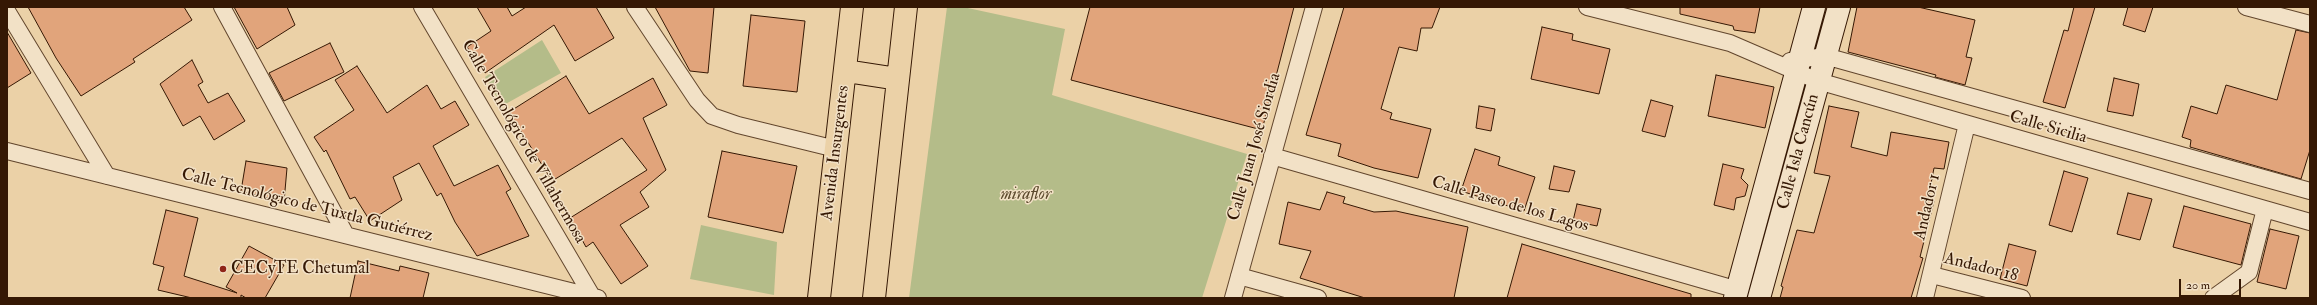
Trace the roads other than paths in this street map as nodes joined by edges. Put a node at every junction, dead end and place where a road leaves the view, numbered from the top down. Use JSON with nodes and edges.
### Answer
{"nodes":[{"id":1,"x":222,"y":7,"type":"edge"},
{"id":2,"x":422,"y":7,"type":"edge"},
{"id":3,"x":636,"y":7,"type":"edge"},
{"id":4,"x":852,"y":7,"type":"edge"},
{"id":5,"x":906,"y":7,"type":"edge"},
{"id":6,"x":1314,"y":7,"type":"edge"},
{"id":7,"x":1586,"y":7,"type":"edge"},
{"id":8,"x":1814,"y":7,"type":"edge"},
{"id":9,"x":1839,"y":7,"type":"edge"},
{"id":10,"x":2246,"y":7,"type":"edge"},
{"id":11,"x":7,"y":10,"type":"edge"},
{"id":12,"x":2310,"y":24,"type":"edge"},
{"id":13,"x":1825,"y":56,"type":"junction"},
{"id":14,"x":1791,"y":65,"type":"junction"},
{"id":15,"x":846,"y":71,"type":"junction"},
{"id":16,"x":898,"y":79,"type":"junction"},
{"id":17,"x":1818,"y":81,"type":"junction"},
{"id":18,"x":1967,"y":124,"type":"junction"},
{"id":19,"x":836,"y":149,"type":"junction"},
{"id":20,"x":7,"y":151,"type":"edge"},
{"id":21,"x":1272,"y":156,"type":"junction"},
{"id":22,"x":107,"y":176,"type":"junction"},
{"id":23,"x":2310,"y":191,"type":"edge"},
{"id":24,"x":2265,"y":209,"type":"junction"},
{"id":25,"x":2310,"y":222,"type":"edge"},
{"id":26,"x":346,"y":235,"type":"junction"},
{"id":27,"x":1932,"y":275,"type":"junction"},
{"id":28,"x":1239,"y":276,"type":"junction"},
{"id":29,"x":1736,"y":294,"type":"edge"},
{"id":30,"x":595,"y":297,"type":"edge"},
{"id":31,"x":819,"y":298,"type":"edge"},
{"id":32,"x":874,"y":298,"type":"edge"},
{"id":33,"x":1232,"y":298,"type":"edge"},
{"id":34,"x":1318,"y":298,"type":"edge"},
{"id":35,"x":1759,"y":298,"type":"edge"},
{"id":36,"x":1925,"y":298,"type":"edge"},
{"id":37,"x":2022,"y":298,"type":"edge"},
{"id":38,"x":2213,"y":298,"type":"edge"}],
"edges":[{"from":1,"to":26,"type":"street"},
{"from":2,"to":30,"type":"street","name":"Calle Tecnológico de Villahermosa"},
{"from":3,"to":19,"type":"street"},
{"from":4,"to":15,"type":"main road","name":"Avenida Insurgentes"},
{"from":5,"to":16,"type":"main road"},
{"from":6,"to":21,"type":"street","name":"Calle Juan José Siordia"},
{"from":7,"to":14,"type":"street","name":"Calle Sicilia"},
{"from":8,"to":14,"type":"street","name":"Calle Isla Cancún"},
{"from":9,"to":13,"type":"street","name":"Calle Isla Cancún"},
{"from":10,"to":12,"type":"street"},
{"from":11,"to":22,"type":"street"},
{"from":13,"to":14,"type":"street","name":"Calle Sicilia"},
{"from":13,"to":17,"type":"street","name":"Calle Isla Cancún"},
{"from":13,"to":23,"type":"street","name":"Calle Sicilia"},
{"from":14,"to":17,"type":"street","name":"Calle Sicilia"},
{"from":14,"to":29,"type":"street","name":"Calle Isla Cancún"},
{"from":15,"to":16,"type":"main road"},
{"from":15,"to":19,"type":"main road","name":"Avenida Insurgentes"},
{"from":16,"to":32,"type":"main road"},
{"from":17,"to":18,"type":"street","name":"Calle Sicilia"},
{"from":17,"to":35,"type":"street","name":"Calle Isla Cancún"},
{"from":18,"to":24,"type":"street","name":"Calle Sicilia"},
{"from":18,"to":27,"type":"street","name":"Andador 1"},
{"from":19,"to":31,"type":"main road","name":"Avenida Insurgentes"},
{"from":20,"to":22,"type":"street","name":"Calle Tecnológico de Tuxtla Gutiérrez"},
{"from":21,"to":28,"type":"street","name":"Calle Juan José Siordia"},
{"from":21,"to":29,"type":"street","name":"Calle Paseo de los Lagos"},
{"from":22,"to":26,"type":"street","name":"Calle Tecnológico de Tuxtla Gutiérrez"},
{"from":24,"to":25,"type":"street","name":"Calle Sicilia"},
{"from":24,"to":38,"type":"street"},
{"from":26,"to":30,"type":"street","name":"Calle Tecnológico de Tuxtla Gutiérrez"},
{"from":27,"to":36,"type":"street","name":"Andador 1"},
{"from":27,"to":37,"type":"street","name":"Andador 18"},
{"from":28,"to":33,"type":"street","name":"Calle Juan José Siordia"},
{"from":28,"to":34,"type":"street"}]}
